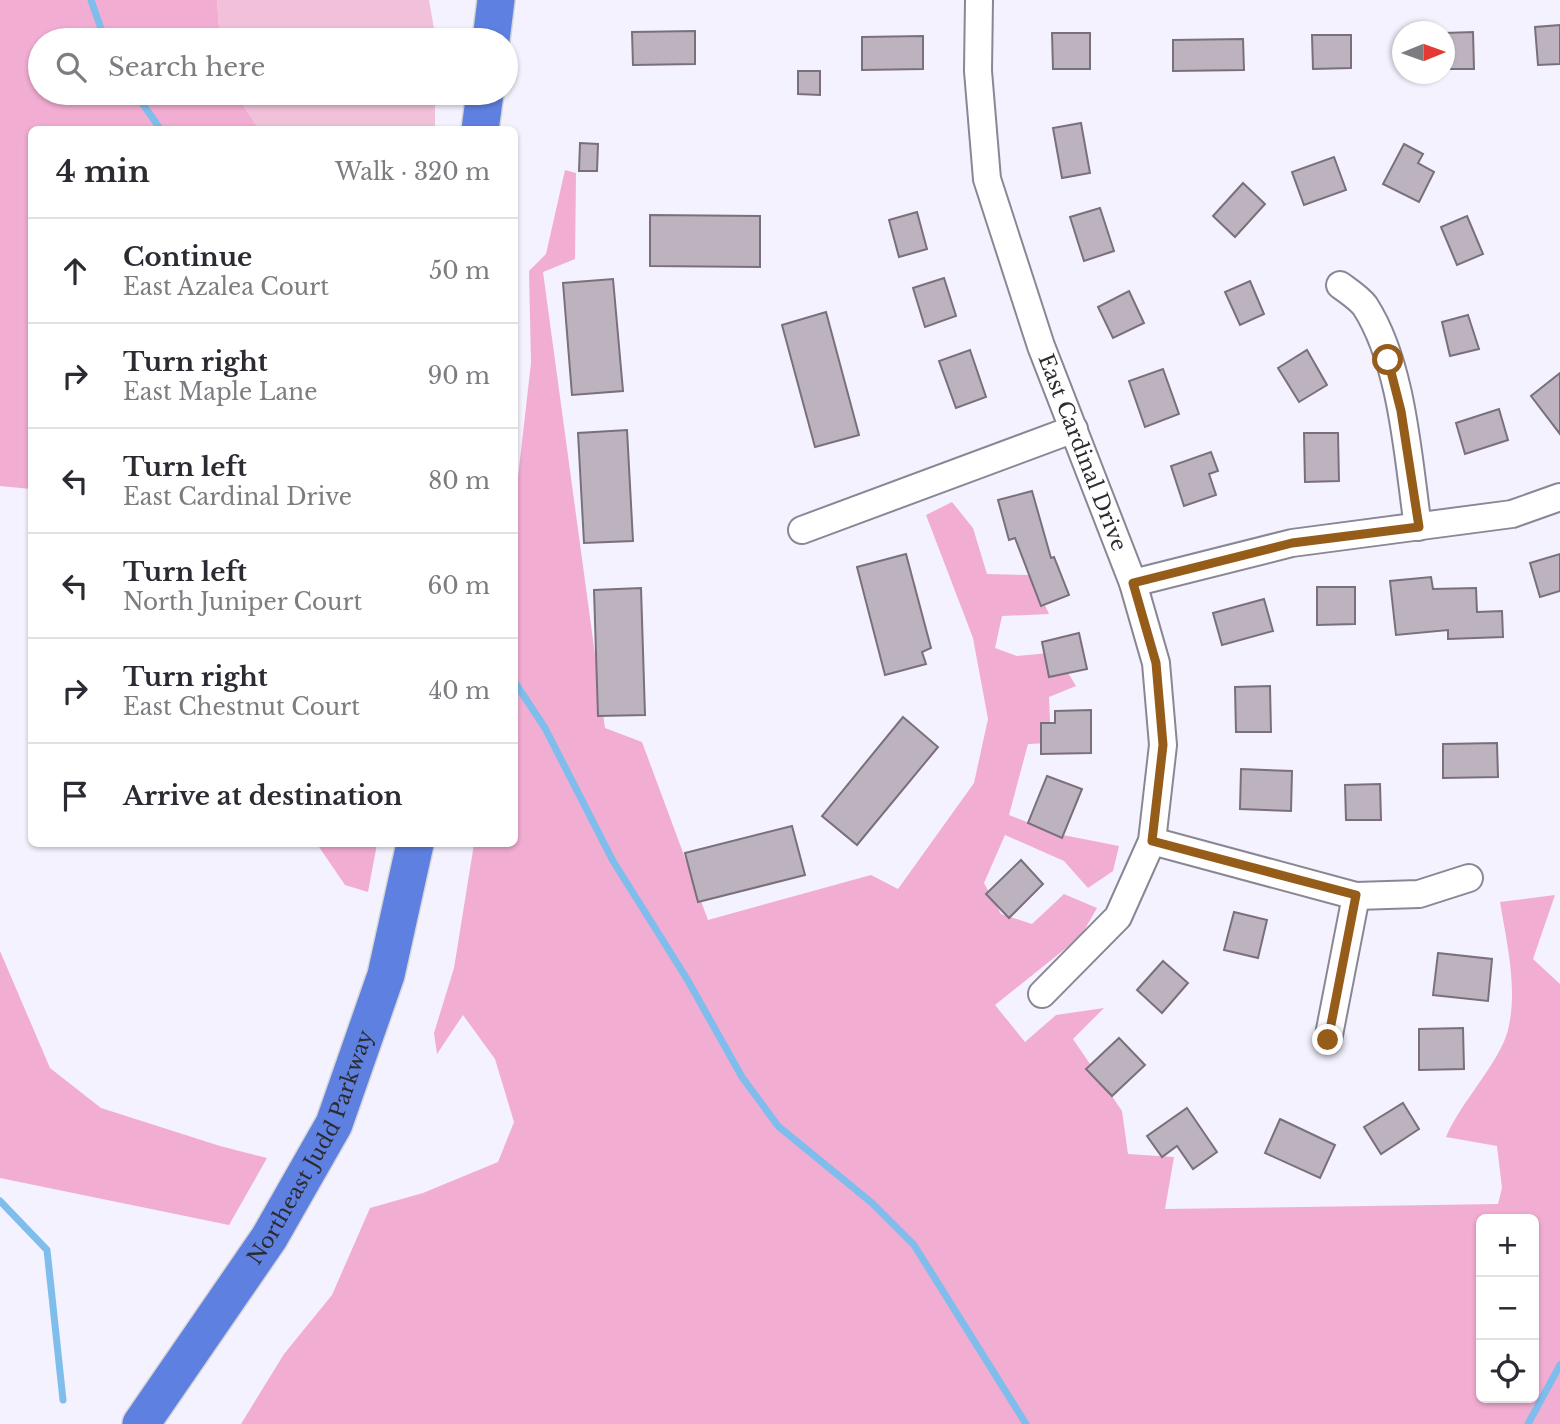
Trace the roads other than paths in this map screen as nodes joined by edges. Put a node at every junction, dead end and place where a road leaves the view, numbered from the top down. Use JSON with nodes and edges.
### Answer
{"nodes":[{"id":1,"x":496,"y":0,"type":"edge"},
{"id":2,"x":979,"y":0,"type":"edge"},
{"id":3,"x":492,"y":28,"type":"edge"},
{"id":4,"x":483,"y":105,"type":"edge"},
{"id":5,"x":481,"y":126,"type":"edge"},
{"id":6,"x":1340,"y":285,"type":"dead end"},
{"id":7,"x":1074,"y":429,"type":"junction"},
{"id":8,"x":1560,"y":497,"type":"edge"},
{"id":9,"x":1419,"y":527,"type":"junction"},
{"id":10,"x":802,"y":530,"type":"dead end"},
{"id":11,"x":1133,"y":583,"type":"junction"},
{"id":12,"x":1152,"y":841,"type":"junction"},
{"id":13,"x":414,"y":847,"type":"edge"},
{"id":14,"x":1469,"y":878,"type":"dead end"},
{"id":15,"x":1356,"y":895,"type":"junction"},
{"id":16,"x":1042,"y":994,"type":"dead end"},
{"id":17,"x":1328,"y":1040,"type":"dead end"},
{"id":18,"x":141,"y":1424,"type":"edge"}],
"edges":[{"from":1,"to":3,"type":"highway"},
{"from":2,"to":7,"type":"street","name":"East Cardinal Drive"},
{"from":4,"to":5,"type":"highway"},
{"from":6,"to":9,"type":"street"},
{"from":7,"to":10,"type":"street"},
{"from":7,"to":11,"type":"street","name":"East Cardinal Drive"},
{"from":8,"to":9,"type":"street"},
{"from":9,"to":11,"type":"street"},
{"from":11,"to":12,"type":"street","name":"East Cardinal Drive"},
{"from":12,"to":15,"type":"street"},
{"from":12,"to":16,"type":"street","name":"East Cardinal Drive"},
{"from":13,"to":18,"type":"highway","name":"Northeast Judd Parkway"},
{"from":14,"to":15,"type":"street"},
{"from":15,"to":17,"type":"street"}]}
